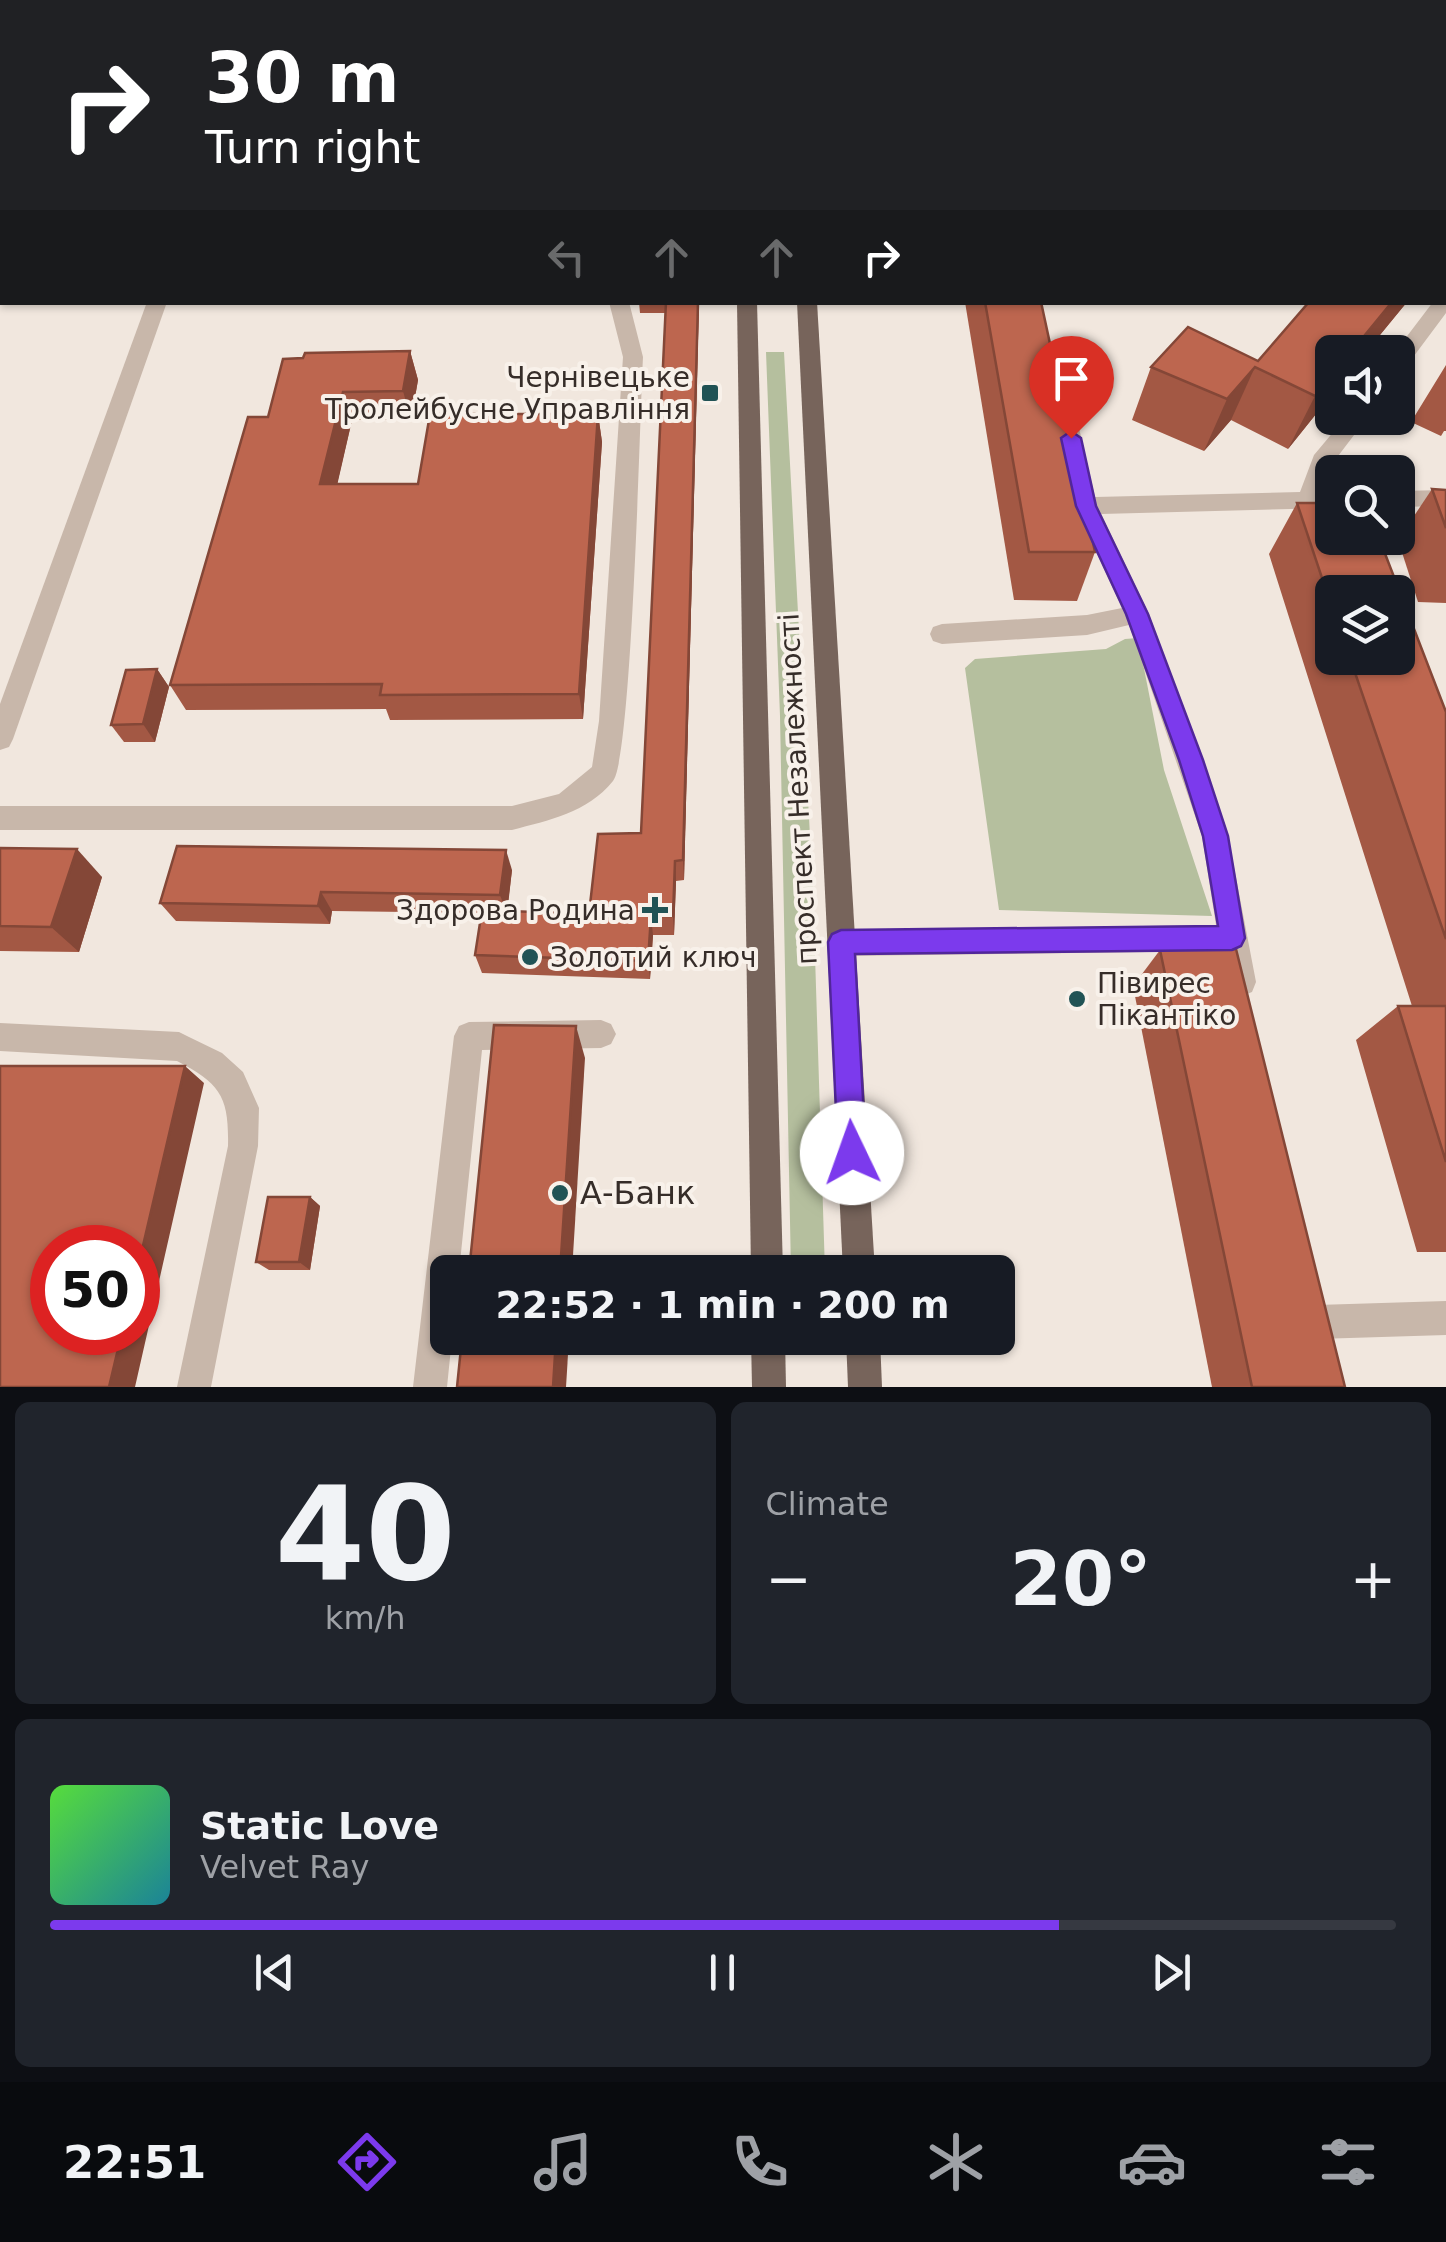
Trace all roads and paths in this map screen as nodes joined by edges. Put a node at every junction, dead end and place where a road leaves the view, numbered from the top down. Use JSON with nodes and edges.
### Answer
{"nodes":[{"id":1,"x":155,"y":305,"type":"edge"},
{"id":2,"x":621,"y":305,"type":"edge"},
{"id":3,"x":747,"y":305,"type":"edge"},
{"id":4,"x":807,"y":305,"type":"edge"},
{"id":5,"x":1442,"y":305,"type":"edge"},
{"id":6,"x":1415,"y":341,"type":"edge"},
{"id":7,"x":1053,"y":358,"type":"edge"},
{"id":8,"x":1343,"y":435,"type":"edge"},
{"id":9,"x":1446,"y":498,"type":"edge"},
{"id":10,"x":1415,"y":499,"type":"edge"},
{"id":11,"x":1308,"y":500,"type":"junction"},
{"id":12,"x":1315,"y":500,"type":"edge"},
{"id":13,"x":1086,"y":506,"type":"junction"},
{"id":14,"x":1137,"y":614,"type":"junction"},
{"id":15,"x":942,"y":634,"type":"dead end"},
{"id":16,"x":0,"y":739,"type":"edge"},
{"id":17,"x":0,"y":818,"type":"edge"},
{"id":18,"x":1232,"y":938,"type":"junction"},
{"id":19,"x":841,"y":942,"type":"junction"},
{"id":20,"x":1249,"y":1014,"type":"edge"},
{"id":21,"x":600,"y":1034,"type":"dead end"},
{"id":22,"x":0,"y":1037,"type":"edge"},
{"id":23,"x":767,"y":1255,"type":"edge"},
{"id":24,"x":858,"y":1255,"type":"edge"},
{"id":25,"x":1446,"y":1318,"type":"edge"},
{"id":26,"x":1318,"y":1326,"type":"edge"},
{"id":27,"x":768,"y":1355,"type":"edge"},
{"id":28,"x":864,"y":1355,"type":"edge"},
{"id":29,"x":194,"y":1387,"type":"edge"},
{"id":30,"x":430,"y":1387,"type":"edge"},
{"id":31,"x":769,"y":1387,"type":"edge"},
{"id":32,"x":866,"y":1387,"type":"edge"}],
"edges":[{"from":1,"to":16,"type":"lane"},
{"from":2,"to":17,"type":"lane"},
{"from":3,"to":23,"type":"main road","name":"проспект Незалежності"},
{"from":4,"to":19,"type":"main road","name":"проспект Незалежності"},
{"from":5,"to":6,"type":"lane"},
{"from":7,"to":13,"type":"lane"},
{"from":8,"to":11,"type":"lane"},
{"from":9,"to":10,"type":"lane"},
{"from":11,"to":12,"type":"lane"},
{"from":11,"to":13,"type":"lane"},
{"from":13,"to":14,"type":"lane"},
{"from":14,"to":15,"type":"lane"},
{"from":14,"to":18,"type":"lane"},
{"from":18,"to":19,"type":"lane"},
{"from":18,"to":20,"type":"lane"},
{"from":19,"to":24,"type":"main road","name":"проспект Незалежності"},
{"from":21,"to":30,"type":"lane"},
{"from":22,"to":29,"type":"lane"},
{"from":25,"to":26,"type":"lane"},
{"from":27,"to":31,"type":"main road"},
{"from":28,"to":32,"type":"main road"}]}
